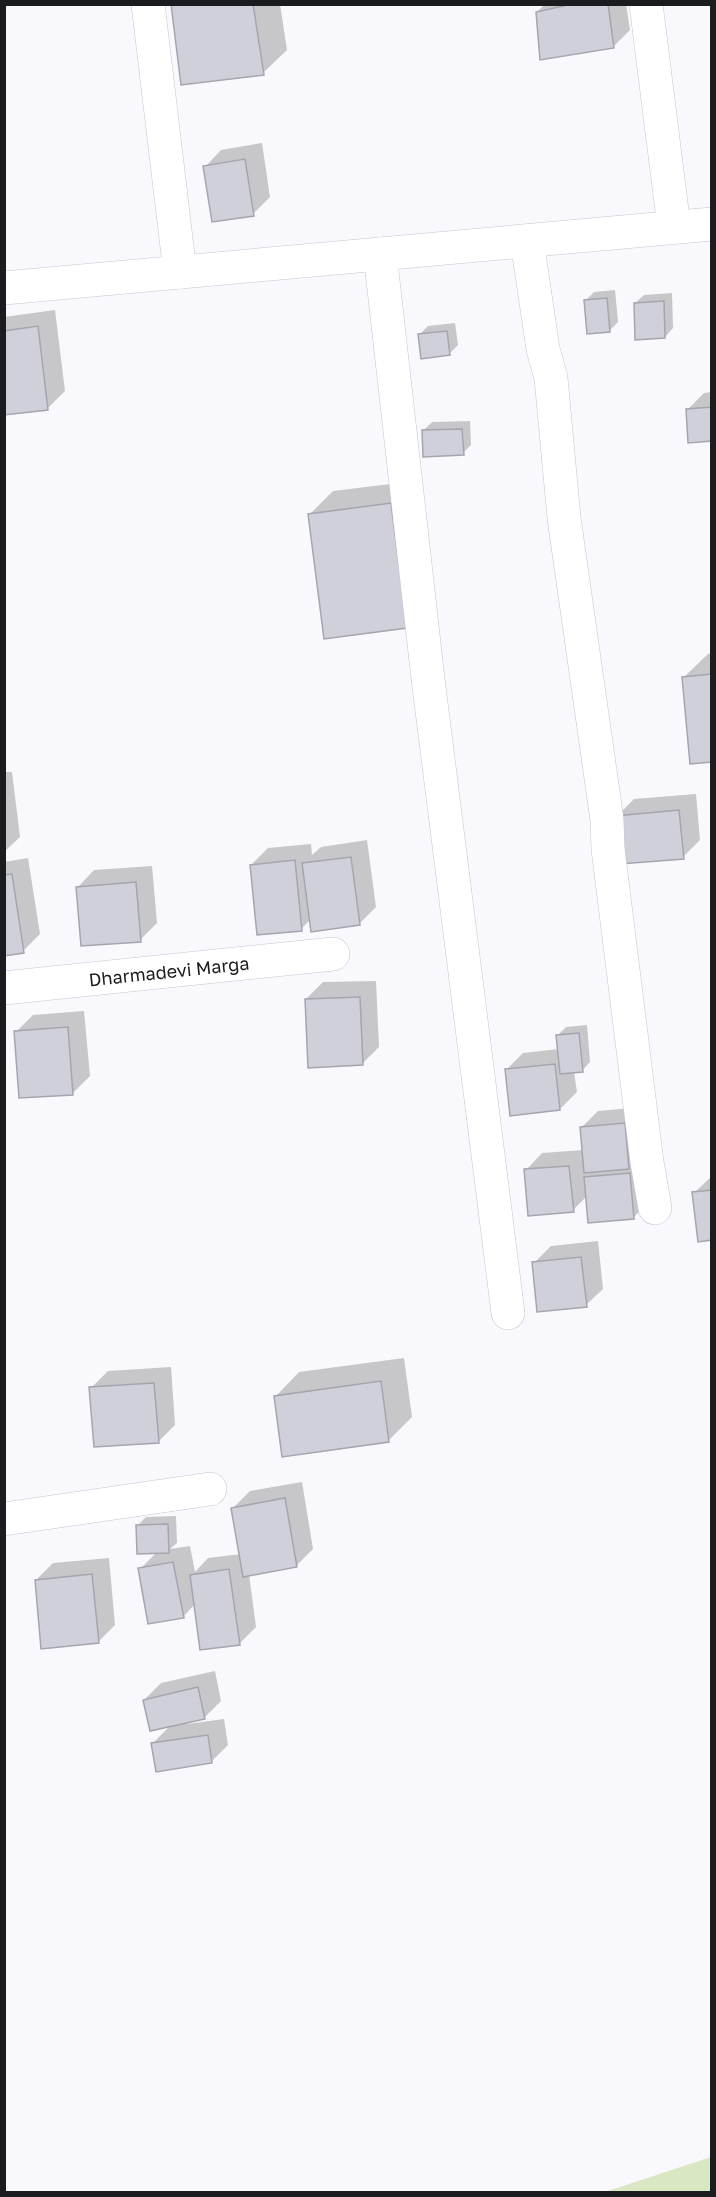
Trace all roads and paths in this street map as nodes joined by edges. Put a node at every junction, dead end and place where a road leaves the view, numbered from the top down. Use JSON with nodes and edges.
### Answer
{"nodes":[{"id":1,"x":148,"y":4,"type":"edge"},
{"id":2,"x":646,"y":4,"type":"edge"},
{"id":3,"x":711,"y":224,"type":"edge"},
{"id":4,"x":674,"y":227,"type":"junction"},
{"id":5,"x":527,"y":241,"type":"junction"},
{"id":6,"x":380,"y":254,"type":"junction"},
{"id":7,"x":180,"y":272,"type":"junction"},
{"id":8,"x":4,"y":288,"type":"edge"},
{"id":9,"x":333,"y":954,"type":"dead end"},
{"id":10,"x":4,"y":988,"type":"edge"},
{"id":11,"x":655,"y":1208,"type":"dead end"},
{"id":12,"x":508,"y":1312,"type":"dead end"},
{"id":13,"x":210,"y":1489,"type":"dead end"},
{"id":14,"x":4,"y":1519,"type":"edge"}],
"edges":[{"from":1,"to":7,"type":"street"},
{"from":2,"to":4,"type":"street"},
{"from":3,"to":4,"type":"street"},
{"from":4,"to":5,"type":"street"},
{"from":5,"to":6,"type":"street"},
{"from":5,"to":11,"type":"street"},
{"from":6,"to":7,"type":"street"},
{"from":6,"to":12,"type":"street"},
{"from":7,"to":8,"type":"street"},
{"from":9,"to":10,"type":"street","name":"Dharmadevi Marga"},
{"from":13,"to":14,"type":"street"}]}
